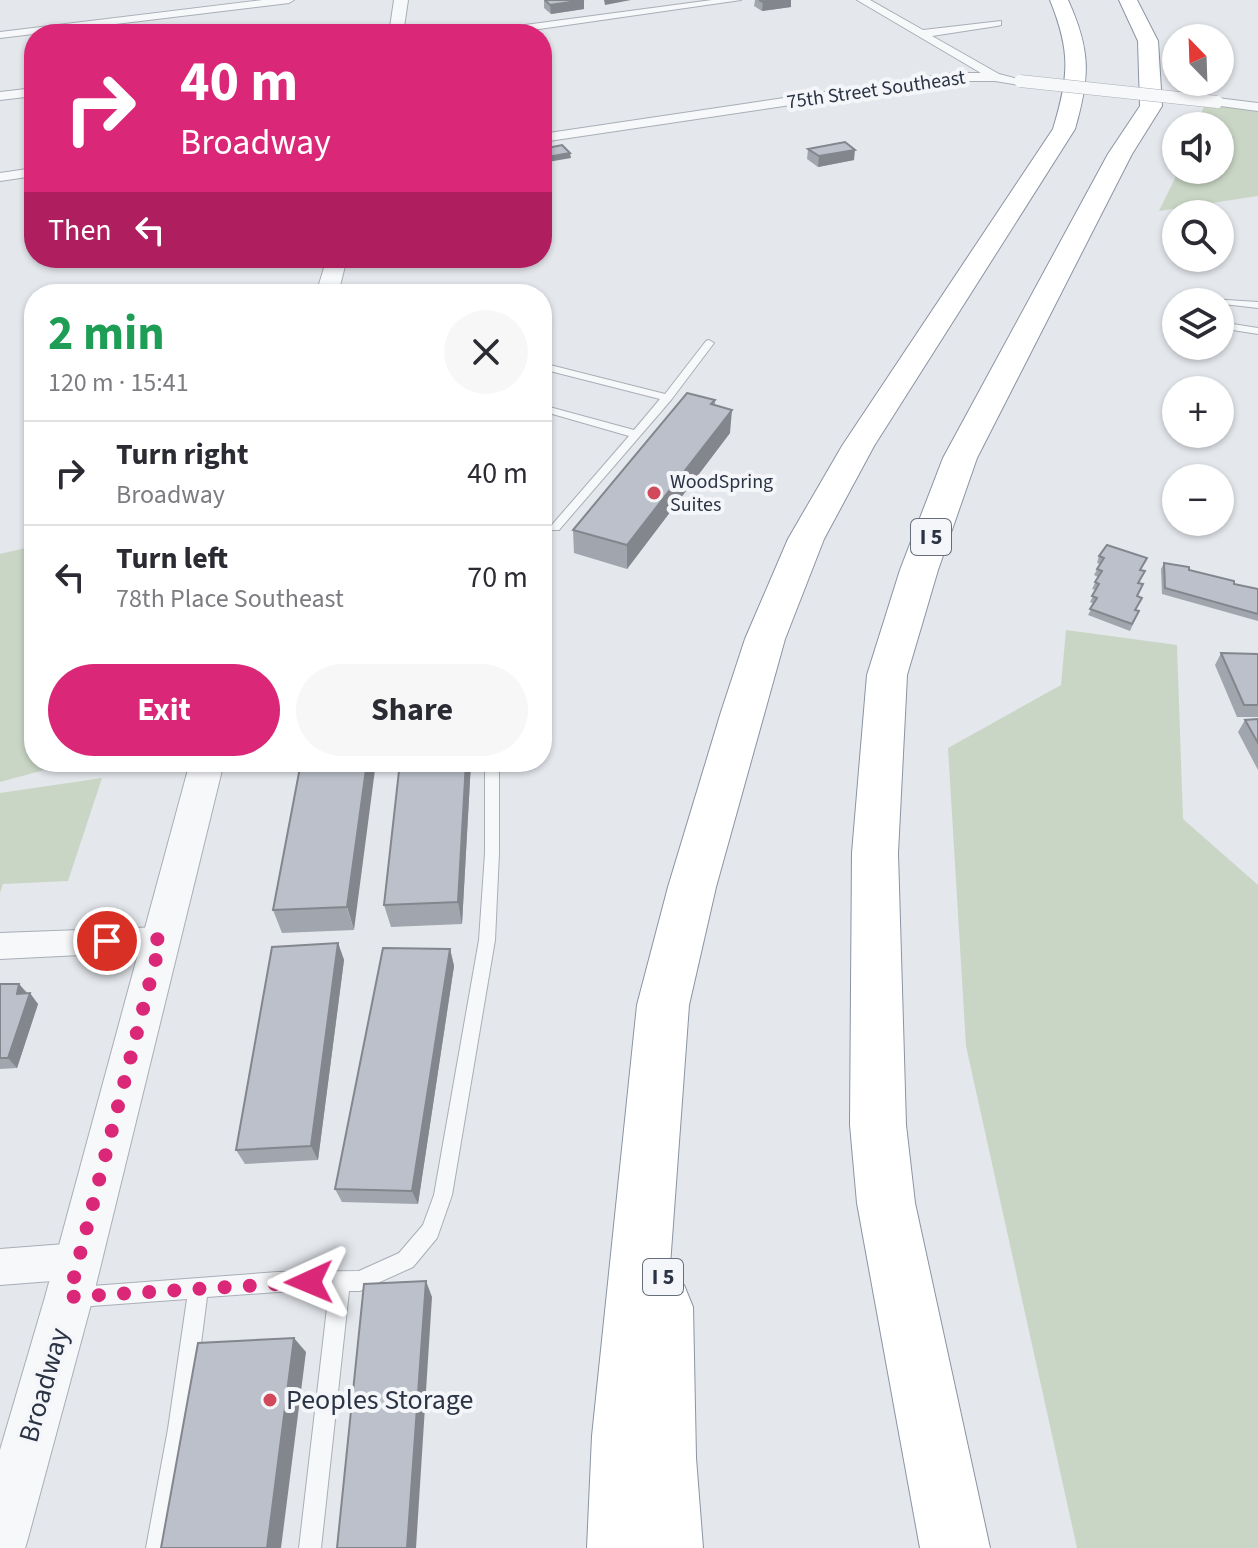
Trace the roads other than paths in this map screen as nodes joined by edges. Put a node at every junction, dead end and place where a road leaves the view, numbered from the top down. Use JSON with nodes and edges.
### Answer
{"nodes":[{"id":1,"x":289,"y":0,"type":"edge"},
{"id":2,"x":401,"y":0,"type":"edge"},
{"id":3,"x":736,"y":0,"type":"edge"},
{"id":4,"x":862,"y":0,"type":"edge"},
{"id":5,"x":1059,"y":0,"type":"edge"},
{"id":6,"x":1128,"y":0,"type":"edge"},
{"id":7,"x":190,"y":6,"type":"edge"},
{"id":8,"x":199,"y":23,"type":"dead end"},
{"id":9,"x":997,"y":23,"type":"dead end"},
{"id":10,"x":72,"y":24,"type":"edge"},
{"id":11,"x":397,"y":24,"type":"edge"},
{"id":12,"x":552,"y":24,"type":"edge"},
{"id":13,"x":24,"y":31,"type":"edge"},
{"id":14,"x":922,"y":34,"type":"junction"},
{"id":15,"x":0,"y":35,"type":"edge"},
{"id":16,"x":995,"y":77,"type":"junction"},
{"id":17,"x":24,"y":93,"type":"edge"},
{"id":18,"x":0,"y":96,"type":"edge"},
{"id":19,"x":1258,"y":107,"type":"edge"},
{"id":20,"x":552,"y":137,"type":"edge"},
{"id":21,"x":24,"y":173,"type":"edge"},
{"id":22,"x":0,"y":177,"type":"edge"},
{"id":23,"x":1234,"y":304,"type":"edge"},
{"id":24,"x":1258,"y":305,"type":"edge"},
{"id":25,"x":1234,"y":327,"type":"edge"},
{"id":26,"x":1258,"y":331,"type":"edge"},
{"id":27,"x":709,"y":343,"type":"dead end"},
{"id":28,"x":552,"y":369,"type":"edge"},
{"id":29,"x":667,"y":398,"type":"junction"},
{"id":30,"x":552,"y":411,"type":"edge"},
{"id":31,"x":635,"y":434,"type":"junction"},
{"id":32,"x":555,"y":528,"type":"dead end"},
{"id":33,"x":204,"y":772,"type":"edge"},
{"id":34,"x":492,"y":772,"type":"edge"},
{"id":35,"x":161,"y":939,"type":"junction"},
{"id":36,"x":0,"y":946,"type":"edge"},
{"id":37,"x":663,"y":1005,"type":"junction"},
{"id":38,"x":0,"y":1267,"type":"edge"},
{"id":39,"x":74,"y":1279,"type":"junction"},
{"id":40,"x":340,"y":1282,"type":"junction"},
{"id":41,"x":198,"y":1288,"type":"junction"},
{"id":42,"x":0,"y":1542,"type":"edge"},
{"id":43,"x":157,"y":1548,"type":"edge"},
{"id":44,"x":310,"y":1548,"type":"edge"},
{"id":45,"x":622,"y":1548,"type":"edge"},
{"id":46,"x":668,"y":1548,"type":"edge"},
{"id":47,"x":955,"y":1548,"type":"edge"}],
"edges":[{"from":1,"to":7,"type":"street"},
{"from":2,"to":11,"type":"street"},
{"from":3,"to":12,"type":"street"},
{"from":4,"to":14,"type":"street"},
{"from":5,"to":37,"type":"highway","number":"I 5"},
{"from":6,"to":47,"type":"highway","number":"I 5"},
{"from":7,"to":8,"type":"street"},
{"from":7,"to":10,"type":"street"},
{"from":9,"to":14,"type":"street"},
{"from":13,"to":15,"type":"street"},
{"from":14,"to":16,"type":"street"},
{"from":16,"to":19,"type":"street","name":"75th Street Southeast","bridge":true},
{"from":16,"to":20,"type":"street","name":"75th Street Southeast"},
{"from":17,"to":18,"type":"street"},
{"from":21,"to":22,"type":"street"},
{"from":23,"to":24,"type":"lane"},
{"from":25,"to":26,"type":"lane"},
{"from":27,"to":29,"type":"lane"},
{"from":28,"to":29,"type":"lane"},
{"from":29,"to":31,"type":"lane"},
{"from":30,"to":31,"type":"lane"},
{"from":31,"to":32,"type":"lane"},
{"from":33,"to":35,"type":"street","name":"Broadway"},
{"from":34,"to":40,"type":"lane"},
{"from":35,"to":36,"type":"street"},
{"from":35,"to":39,"type":"street","name":"Broadway"},
{"from":37,"to":45,"type":"highway"},
{"from":37,"to":46,"type":"highway","number":"I 5"},
{"from":38,"to":39,"type":"street"},
{"from":39,"to":41,"type":"lane"},
{"from":39,"to":42,"type":"street","name":"Broadway"},
{"from":40,"to":41,"type":"lane"},
{"from":40,"to":44,"type":"lane"},
{"from":41,"to":43,"type":"lane"}]}
